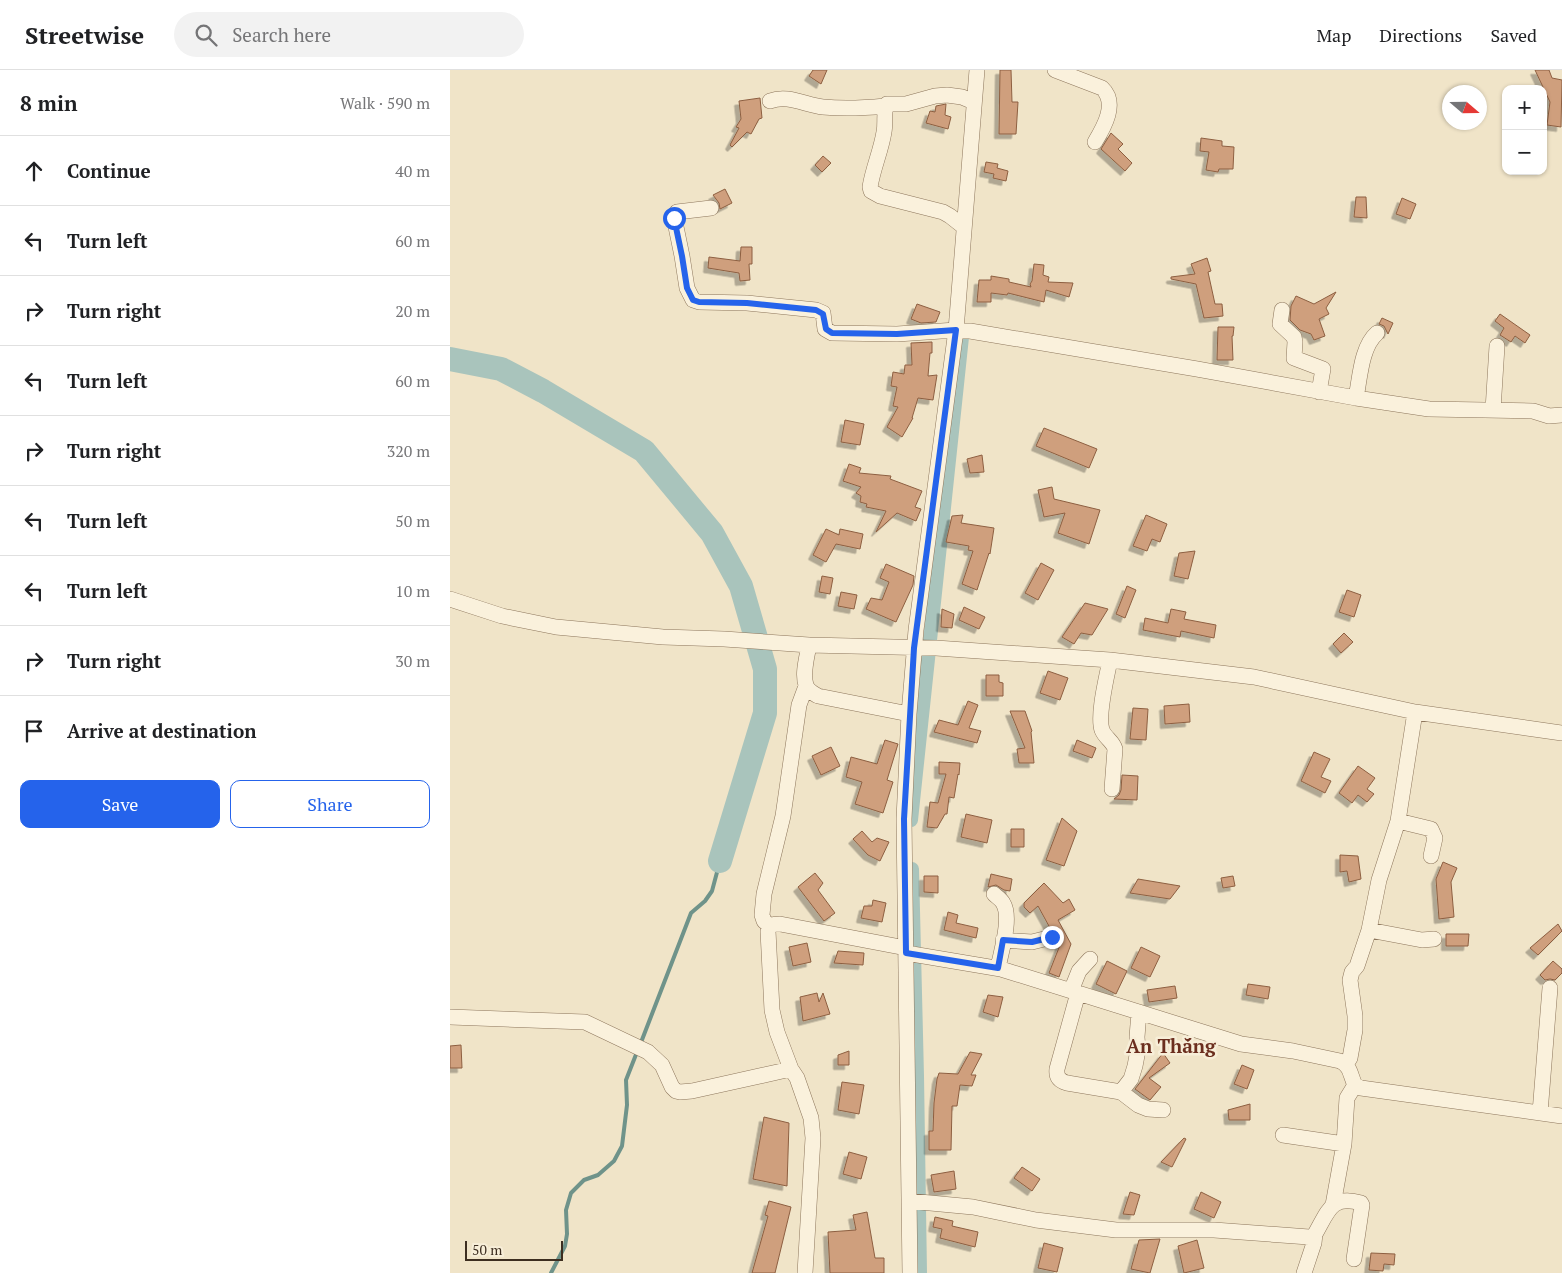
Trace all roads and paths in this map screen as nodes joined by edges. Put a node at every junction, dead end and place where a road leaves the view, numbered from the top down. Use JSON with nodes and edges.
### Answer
{"nodes":[{"id":1,"x":977,"y":70,"type":"edge"},
{"id":2,"x":1055,"y":70,"type":"edge"},
{"id":3,"x":770,"y":101,"type":"dead end"},
{"id":4,"x":974,"y":102,"type":"junction"},
{"id":5,"x":885,"y":106,"type":"junction"},
{"id":6,"x":1095,"y":142,"type":"dead end"},
{"id":7,"x":711,"y":208,"type":"dead end"},
{"id":8,"x":964,"y":227,"type":"junction"},
{"id":9,"x":1282,"y":310,"type":"dead end"},
{"id":10,"x":963,"y":331,"type":"junction"},
{"id":11,"x":1377,"y":333,"type":"dead end"},
{"id":12,"x":1497,"y":346,"type":"dead end"},
{"id":13,"x":1320,"y":392,"type":"junction"},
{"id":14,"x":1356,"y":398,"type":"junction"},
{"id":15,"x":1493,"y":410,"type":"junction"},
{"id":16,"x":1562,"y":415,"type":"edge"},
{"id":17,"x":450,"y":599,"type":"edge"},
{"id":18,"x":809,"y":645,"type":"junction"},
{"id":19,"x":916,"y":648,"type":"junction"},
{"id":20,"x":1110,"y":660,"type":"junction"},
{"id":21,"x":806,"y":686,"type":"junction"},
{"id":22,"x":1415,"y":712,"type":"junction"},
{"id":23,"x":909,"y":714,"type":"junction"},
{"id":24,"x":1562,"y":734,"type":"edge"},
{"id":25,"x":1112,"y":789,"type":"dead end"},
{"id":26,"x":1398,"y":821,"type":"junction"},
{"id":27,"x":1432,"y":856,"type":"dead end"},
{"id":28,"x":994,"y":894,"type":"dead end"},
{"id":29,"x":770,"y":926,"type":"junction"},
{"id":30,"x":1369,"y":930,"type":"junction"},
{"id":31,"x":1052,"y":937,"type":"dead end"},
{"id":32,"x":1003,"y":940,"type":"junction"},
{"id":33,"x":1434,"y":940,"type":"dead end"},
{"id":34,"x":906,"y":951,"type":"junction"},
{"id":35,"x":1090,"y":959,"type":"dead end"},
{"id":36,"x":998,"y":968,"type":"junction"},
{"id":37,"x":1550,"y":988,"type":"dead end"},
{"id":38,"x":1074,"y":992,"type":"junction"},
{"id":39,"x":1139,"y":1012,"type":"junction"},
{"id":40,"x":450,"y":1017,"type":"edge"},
{"id":41,"x":1346,"y":1064,"type":"junction"},
{"id":42,"x":791,"y":1070,"type":"junction"},
{"id":43,"x":1355,"y":1084,"type":"junction"},
{"id":44,"x":1121,"y":1092,"type":"junction"},
{"id":45,"x":1164,"y":1110,"type":"dead end"},
{"id":46,"x":1540,"y":1113,"type":"junction"},
{"id":47,"x":1562,"y":1116,"type":"edge"},
{"id":48,"x":1283,"y":1135,"type":"dead end"},
{"id":49,"x":1344,"y":1144,"type":"junction"},
{"id":50,"x":909,"y":1201,"type":"junction"},
{"id":51,"x":1333,"y":1205,"type":"junction"},
{"id":52,"x":1316,"y":1234,"type":"junction"},
{"id":53,"x":1354,"y":1260,"type":"dead end"},
{"id":54,"x":805,"y":1273,"type":"edge"},
{"id":55,"x":910,"y":1273,"type":"edge"},
{"id":56,"x":1304,"y":1273,"type":"edge"}],
"edges":[{"from":1,"to":4,"type":"street"},
{"from":2,"to":6,"type":"street"},
{"from":3,"to":5,"type":"street"},
{"from":4,"to":5,"type":"street"},
{"from":4,"to":8,"type":"street"},
{"from":5,"to":8,"type":"street"},
{"from":7,"to":10,"type":"street"},
{"from":8,"to":10,"type":"street"},
{"from":9,"to":13,"type":"street"},
{"from":10,"to":13,"type":"street"},
{"from":10,"to":19,"type":"street"},
{"from":11,"to":14,"type":"street"},
{"from":12,"to":15,"type":"street"},
{"from":13,"to":14,"type":"street"},
{"from":14,"to":15,"type":"street"},
{"from":15,"to":16,"type":"street"},
{"from":17,"to":18,"type":"street"},
{"from":18,"to":19,"type":"street"},
{"from":18,"to":21,"type":"street"},
{"from":19,"to":20,"type":"street"},
{"from":19,"to":23,"type":"street"},
{"from":20,"to":22,"type":"street"},
{"from":20,"to":25,"type":"street"},
{"from":21,"to":23,"type":"street"},
{"from":21,"to":29,"type":"street"},
{"from":22,"to":24,"type":"street"},
{"from":22,"to":26,"type":"street"},
{"from":23,"to":34,"type":"street"},
{"from":26,"to":27,"type":"street"},
{"from":26,"to":30,"type":"street"},
{"from":28,"to":32,"type":"street"},
{"from":29,"to":34,"type":"street"},
{"from":29,"to":42,"type":"street"},
{"from":30,"to":33,"type":"street"},
{"from":30,"to":41,"type":"street"},
{"from":31,"to":32,"type":"street"},
{"from":32,"to":36,"type":"street"},
{"from":34,"to":36,"type":"street"},
{"from":34,"to":50,"type":"street"},
{"from":35,"to":38,"type":"street"},
{"from":36,"to":38,"type":"street"},
{"from":37,"to":46,"type":"street"},
{"from":38,"to":39,"type":"street"},
{"from":38,"to":44,"type":"street"},
{"from":39,"to":41,"type":"street"},
{"from":39,"to":44,"type":"street"},
{"from":40,"to":42,"type":"street"},
{"from":41,"to":43,"type":"street"},
{"from":42,"to":54,"type":"street"},
{"from":43,"to":46,"type":"street"},
{"from":43,"to":49,"type":"street"},
{"from":44,"to":45,"type":"street"},
{"from":46,"to":47,"type":"street"},
{"from":48,"to":49,"type":"street"},
{"from":49,"to":51,"type":"street"},
{"from":50,"to":52,"type":"street"},
{"from":50,"to":55,"type":"street"},
{"from":51,"to":52,"type":"street"},
{"from":51,"to":53,"type":"street"},
{"from":52,"to":56,"type":"street"}]}
